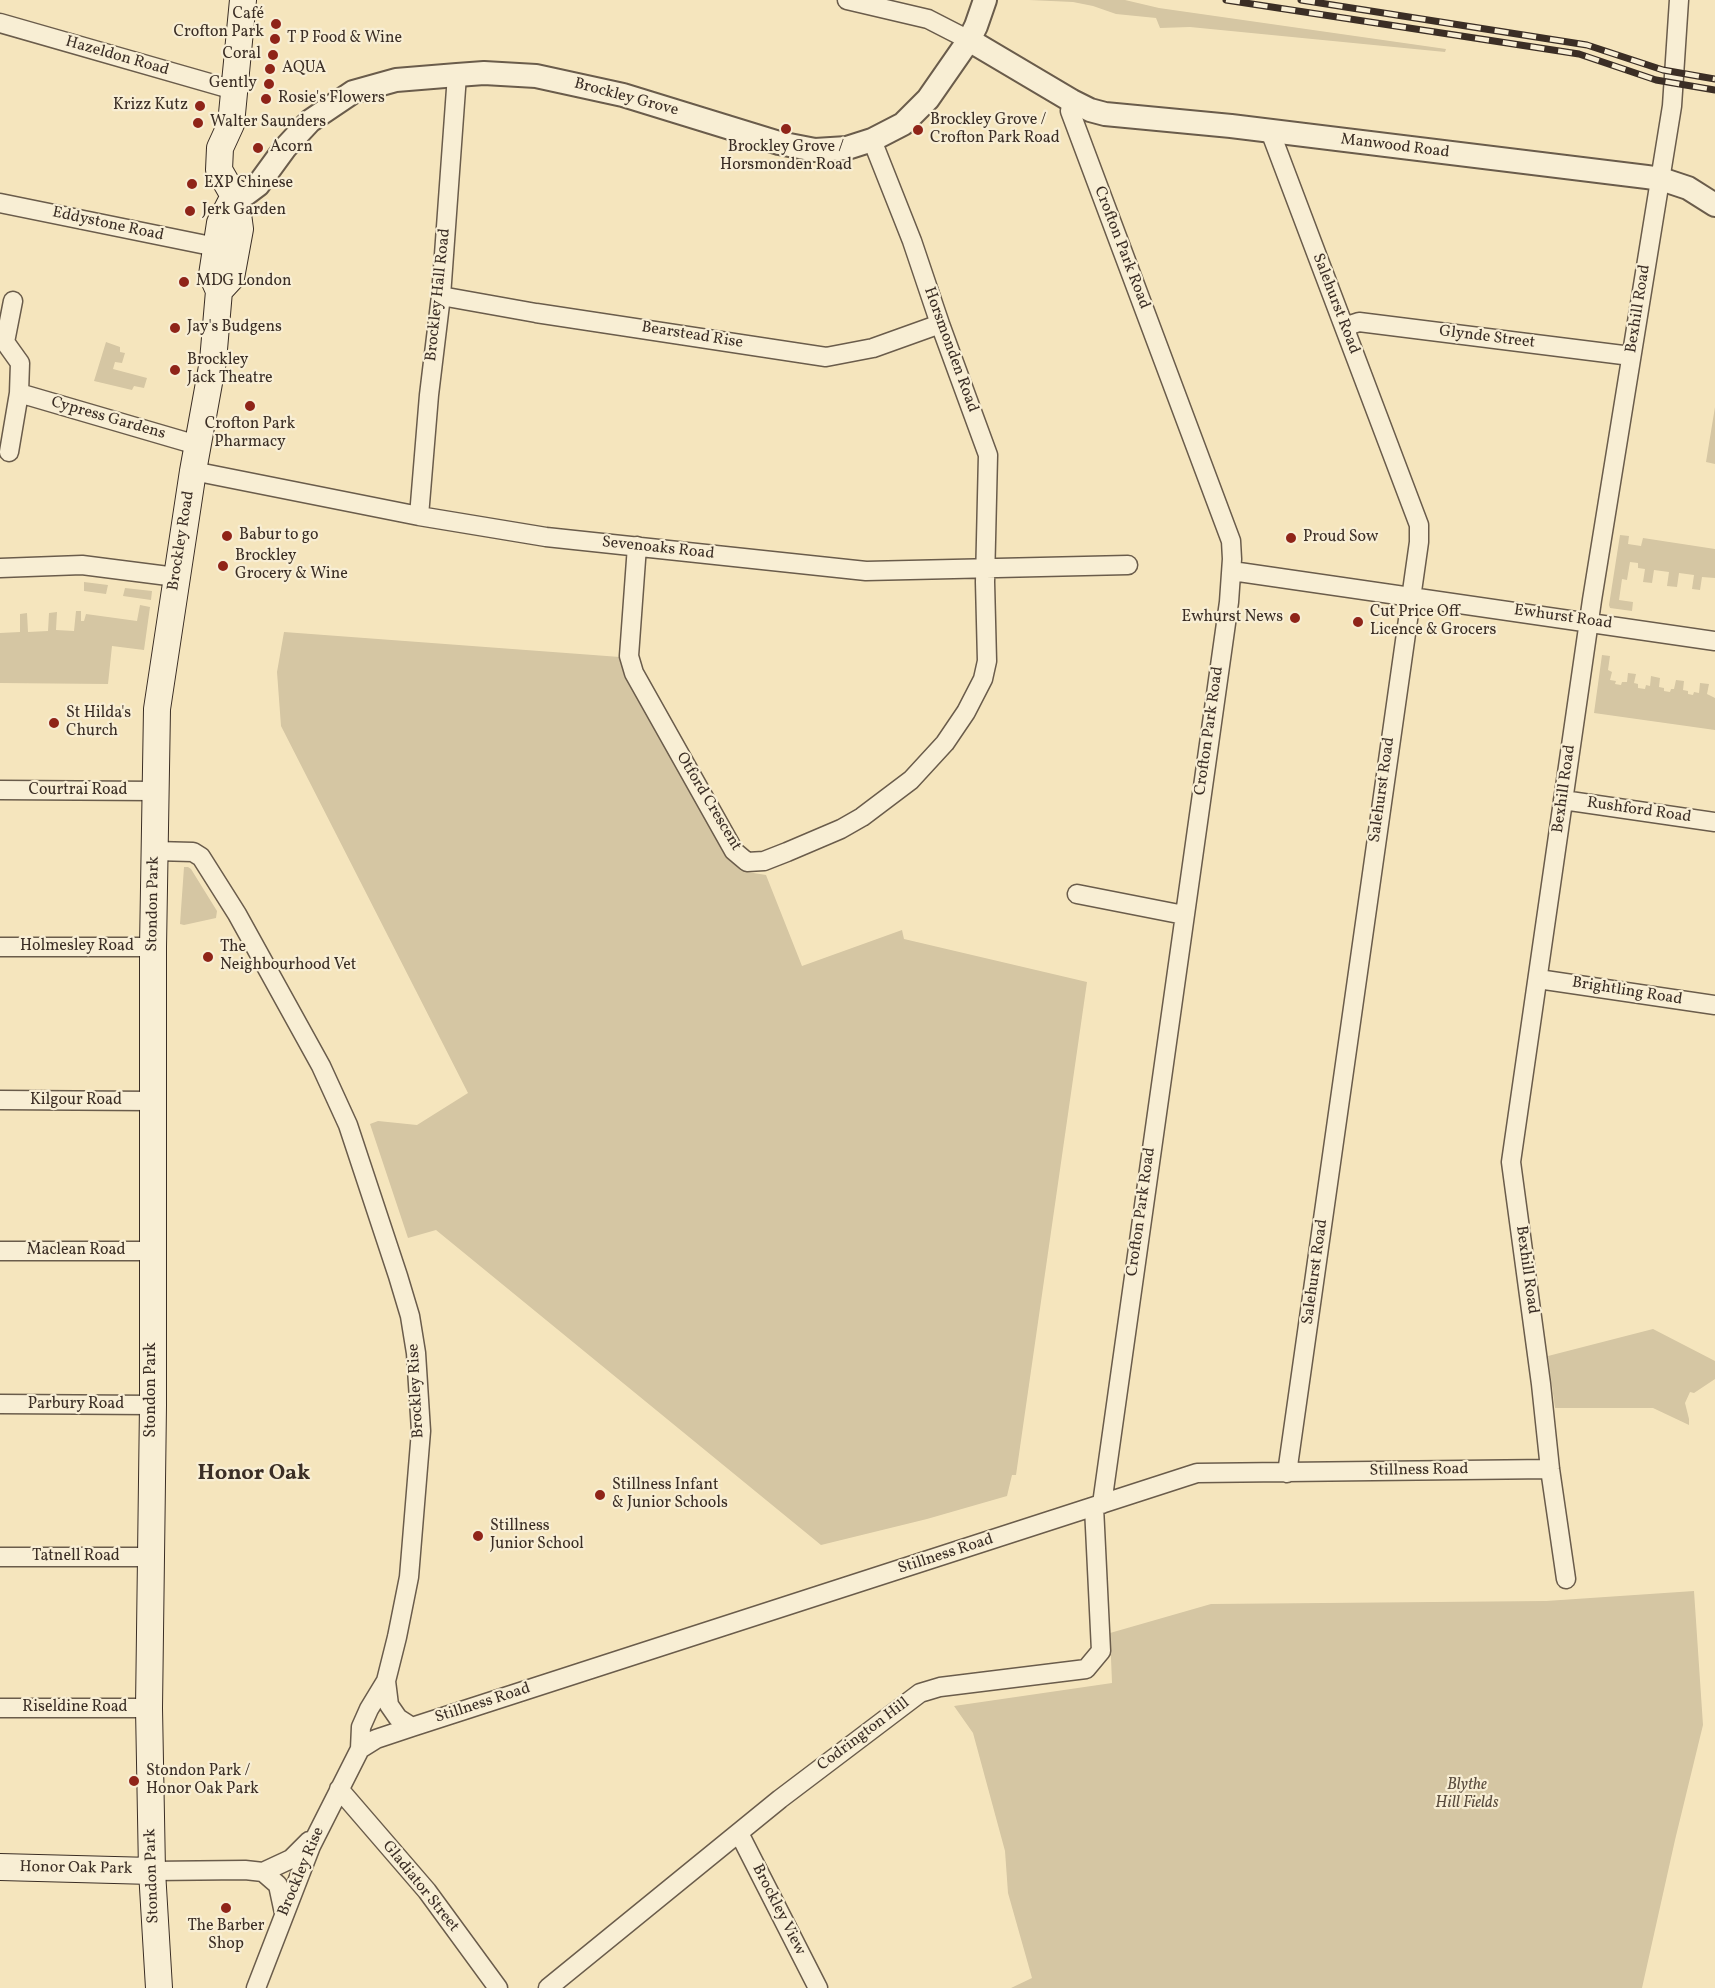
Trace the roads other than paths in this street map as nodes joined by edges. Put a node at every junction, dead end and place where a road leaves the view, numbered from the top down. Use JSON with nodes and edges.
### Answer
{"nodes":[{"id":1,"x":243,"y":0,"type":"edge"},
{"id":2,"x":847,"y":0,"type":"edge"},
{"id":3,"x":986,"y":0,"type":"edge"},
{"id":4,"x":1679,"y":0,"type":"edge"},
{"id":5,"x":0,"y":23,"type":"edge"},
{"id":6,"x":969,"y":40,"type":"junction"},
{"id":7,"x":457,"y":75,"type":"junction"},
{"id":8,"x":234,"y":90,"type":"junction"},
{"id":9,"x":1072,"y":101,"type":"junction"},
{"id":10,"x":1270,"y":131,"type":"junction"},
{"id":11,"x":872,"y":140,"type":"junction"},
{"id":12,"x":1661,"y":179,"type":"junction"},
{"id":13,"x":234,"y":196,"type":"junction"},
{"id":14,"x":0,"y":203,"type":"edge"},
{"id":15,"x":1715,"y":204,"type":"edge"},
{"id":16,"x":216,"y":247,"type":"junction"},
{"id":17,"x":219,"y":291,"type":"junction"},
{"id":18,"x":441,"y":296,"type":"junction"},
{"id":19,"x":13,"y":301,"type":"dead end"},
{"id":20,"x":940,"y":324,"type":"junction"},
{"id":21,"x":1344,"y":327,"type":"junction"},
{"id":22,"x":1631,"y":356,"type":"junction"},
{"id":23,"x":20,"y":393,"type":"junction"},
{"id":24,"x":197,"y":445,"type":"junction"},
{"id":25,"x":9,"y":452,"type":"dead end"},
{"id":26,"x":193,"y":471,"type":"junction"},
{"id":27,"x":419,"y":516,"type":"junction"},
{"id":28,"x":637,"y":546,"type":"junction"},
{"id":29,"x":1128,"y":565,"type":"dead end"},
{"id":30,"x":0,"y":568,"type":"edge"},
{"id":31,"x":985,"y":569,"type":"junction"},
{"id":32,"x":1232,"y":571,"type":"junction"},
{"id":33,"x":176,"y":577,"type":"junction"},
{"id":34,"x":1411,"y":597,"type":"junction"},
{"id":35,"x":1589,"y":622,"type":"junction"},
{"id":36,"x":1715,"y":641,"type":"edge"},
{"id":37,"x":0,"y":790,"type":"edge"},
{"id":38,"x":156,"y":791,"type":"junction"},
{"id":39,"x":1563,"y":800,"type":"junction"},
{"id":40,"x":1715,"y":822,"type":"edge"},
{"id":41,"x":155,"y":851,"type":"junction"},
{"id":42,"x":1077,"y":894,"type":"dead end"},
{"id":43,"x":1184,"y":915,"type":"junction"},
{"id":44,"x":0,"y":947,"type":"edge"},
{"id":45,"x":153,"y":947,"type":"junction"},
{"id":46,"x":1538,"y":979,"type":"junction"},
{"id":47,"x":1715,"y":1005,"type":"edge"},
{"id":48,"x":0,"y":1101,"type":"edge"},
{"id":49,"x":152,"y":1101,"type":"junction"},
{"id":50,"x":0,"y":1251,"type":"edge"},
{"id":51,"x":152,"y":1251,"type":"junction"},
{"id":52,"x":0,"y":1404,"type":"edge"},
{"id":53,"x":153,"y":1405,"type":"junction"},
{"id":54,"x":1550,"y":1469,"type":"junction"},
{"id":55,"x":1287,"y":1473,"type":"junction"},
{"id":56,"x":1098,"y":1506,"type":"junction"},
{"id":57,"x":0,"y":1557,"type":"edge"},
{"id":58,"x":151,"y":1557,"type":"junction"},
{"id":59,"x":1566,"y":1579,"type":"dead end"},
{"id":60,"x":386,"y":1681,"type":"junction"},
{"id":61,"x":0,"y":1708,"type":"edge"},
{"id":62,"x":149,"y":1708,"type":"junction"},
{"id":63,"x":412,"y":1727,"type":"junction"},
{"id":64,"x":360,"y":1749,"type":"junction"},
{"id":65,"x":339,"y":1789,"type":"junction"},
{"id":66,"x":320,"y":1829,"type":"junction"},
{"id":67,"x":739,"y":1833,"type":"junction"},
{"id":68,"x":0,"y":1867,"type":"edge"},
{"id":69,"x":152,"y":1870,"type":"junction"},
{"id":70,"x":263,"y":1872,"type":"junction"},
{"id":71,"x":284,"y":1912,"type":"junction"},
{"id":72,"x":159,"y":1988,"type":"edge"},
{"id":73,"x":256,"y":1988,"type":"edge"},
{"id":74,"x":498,"y":1988,"type":"edge"},
{"id":75,"x":548,"y":1988,"type":"edge"},
{"id":76,"x":818,"y":1988,"type":"edge"}],
"edges":[{"from":1,"to":8,"type":"main road","name":"Brockley Road"},
{"from":2,"to":6,"type":"street"},
{"from":3,"to":6,"type":"street","name":"Brockley Grove"},
{"from":4,"to":12,"type":"street","name":"Bexhill Road"},
{"from":5,"to":8,"type":"street","name":"Hazeldon Road"},
{"from":6,"to":9,"type":"street"},
{"from":6,"to":11,"type":"street","name":"Brockley Grove"},
{"from":7,"to":11,"type":"street","name":"Brockley Grove"},
{"from":7,"to":13,"type":"street","name":"Brockley Grove"},
{"from":7,"to":18,"type":"street","name":"Brockley Hall Road"},
{"from":8,"to":13,"type":"main road","name":"Brockley Road"},
{"from":9,"to":10,"type":"street","name":"Manwood Road"},
{"from":9,"to":32,"type":"street","name":"Crofton Park Road"},
{"from":10,"to":12,"type":"street","name":"Manwood Road"},
{"from":10,"to":21,"type":"street","name":"Salehurst Road"},
{"from":11,"to":20,"type":"street","name":"Horsmonden Road"},
{"from":12,"to":15,"type":"street","name":"Manwood Road"},
{"from":12,"to":22,"type":"street","name":"Bexhill Road"},
{"from":13,"to":16,"type":"main road","name":"Brockley Road"},
{"from":13,"to":17,"type":"main road","name":"Brockley Road"},
{"from":14,"to":16,"type":"street","name":"Eddystone Road"},
{"from":16,"to":17,"type":"main road","name":"Brockley Road"},
{"from":17,"to":24,"type":"main road","name":"Brockley Road"},
{"from":18,"to":20,"type":"street","name":"Bearstead Rise"},
{"from":18,"to":27,"type":"street","name":"Brockley Hall Road"},
{"from":19,"to":23,"type":"street"},
{"from":20,"to":31,"type":"street","name":"Horsmonden Road"},
{"from":21,"to":22,"type":"street","name":"Glynde Street"},
{"from":21,"to":34,"type":"street","name":"Salehurst Road"},
{"from":22,"to":35,"type":"street","name":"Bexhill Road"},
{"from":23,"to":24,"type":"street","name":"Cypress Gardens"},
{"from":23,"to":25,"type":"street"},
{"from":24,"to":26,"type":"main road","name":"Brockley Road"},
{"from":26,"to":27,"type":"street","name":"Sevenoaks Road"},
{"from":26,"to":33,"type":"main road","name":"Brockley Road"},
{"from":27,"to":28,"type":"street","name":"Sevenoaks Road"},
{"from":28,"to":31,"type":"street","name":"Sevenoaks Road"},
{"from":28,"to":31,"type":"street","name":"Otford Crescent"},
{"from":29,"to":31,"type":"street","name":"Sevenoaks Road"},
{"from":30,"to":33,"type":"street"},
{"from":32,"to":34,"type":"street","name":"Ewhurst Road"},
{"from":32,"to":43,"type":"street","name":"Crofton Park Road"},
{"from":33,"to":38,"type":"main road","name":"Brockley Road"},
{"from":34,"to":35,"type":"street","name":"Ewhurst Road"},
{"from":34,"to":55,"type":"street","name":"Salehurst Road"},
{"from":35,"to":36,"type":"street","name":"Ewhurst Road"},
{"from":35,"to":39,"type":"street","name":"Bexhill Road"},
{"from":37,"to":38,"type":"street","name":"Courtrai Road"},
{"from":38,"to":41,"type":"main road","name":"Stondon Park"},
{"from":39,"to":40,"type":"street","name":"Rushford Road"},
{"from":39,"to":46,"type":"street","name":"Bexhill Road"},
{"from":41,"to":45,"type":"main road","name":"Stondon Park"},
{"from":41,"to":60,"type":"street","name":"Brockley Rise"},
{"from":42,"to":43,"type":"street"},
{"from":43,"to":56,"type":"street","name":"Crofton Park Road"},
{"from":44,"to":45,"type":"street","name":"Holmesley Road"},
{"from":45,"to":49,"type":"main road","name":"Stondon Park"},
{"from":46,"to":47,"type":"street","name":"Brightling Road"},
{"from":46,"to":54,"type":"street","name":"Bexhill Road"},
{"from":48,"to":49,"type":"street","name":"Kilgour Road"},
{"from":49,"to":51,"type":"main road","name":"Stondon Park"},
{"from":50,"to":51,"type":"street","name":"Maclean Road"},
{"from":51,"to":53,"type":"main road","name":"Stondon Park"},
{"from":52,"to":53,"type":"street","name":"Parbury Road"},
{"from":53,"to":58,"type":"main road","name":"Stondon Park"},
{"from":54,"to":55,"type":"street","name":"Stillness Road"},
{"from":54,"to":59,"type":"street","name":"Bexhill Road"},
{"from":55,"to":56,"type":"street","name":"Stillness Road"},
{"from":56,"to":63,"type":"street","name":"Stillness Road"},
{"from":56,"to":67,"type":"street","name":"Codrington Hill"},
{"from":57,"to":58,"type":"street","name":"Tatnell Road"},
{"from":58,"to":62,"type":"main road","name":"Stondon Park"},
{"from":60,"to":63,"type":"street"},
{"from":60,"to":64,"type":"street","name":"Brockley Rise"},
{"from":61,"to":62,"type":"street","name":"Riseldine Road"},
{"from":62,"to":69,"type":"main road","name":"Stondon Park"},
{"from":63,"to":64,"type":"street","name":"Stillness Road"},
{"from":64,"to":65,"type":"street","name":"Brockley Rise"},
{"from":65,"to":66,"type":"street","name":"Brockley Rise"},
{"from":65,"to":74,"type":"street","name":"Gladiator Street"},
{"from":66,"to":70,"type":"street"},
{"from":66,"to":71,"type":"street","name":"Brockley Rise"},
{"from":67,"to":75,"type":"street","name":"Codrington Hill"},
{"from":67,"to":76,"type":"street","name":"Brockley View"},
{"from":68,"to":69,"type":"main road","name":"Honor Oak Park"},
{"from":69,"to":70,"type":"street"},
{"from":69,"to":72,"type":"main road","name":"Stondon Park"},
{"from":70,"to":71,"type":"street"},
{"from":71,"to":73,"type":"street","name":"Brockley Rise"}]}
